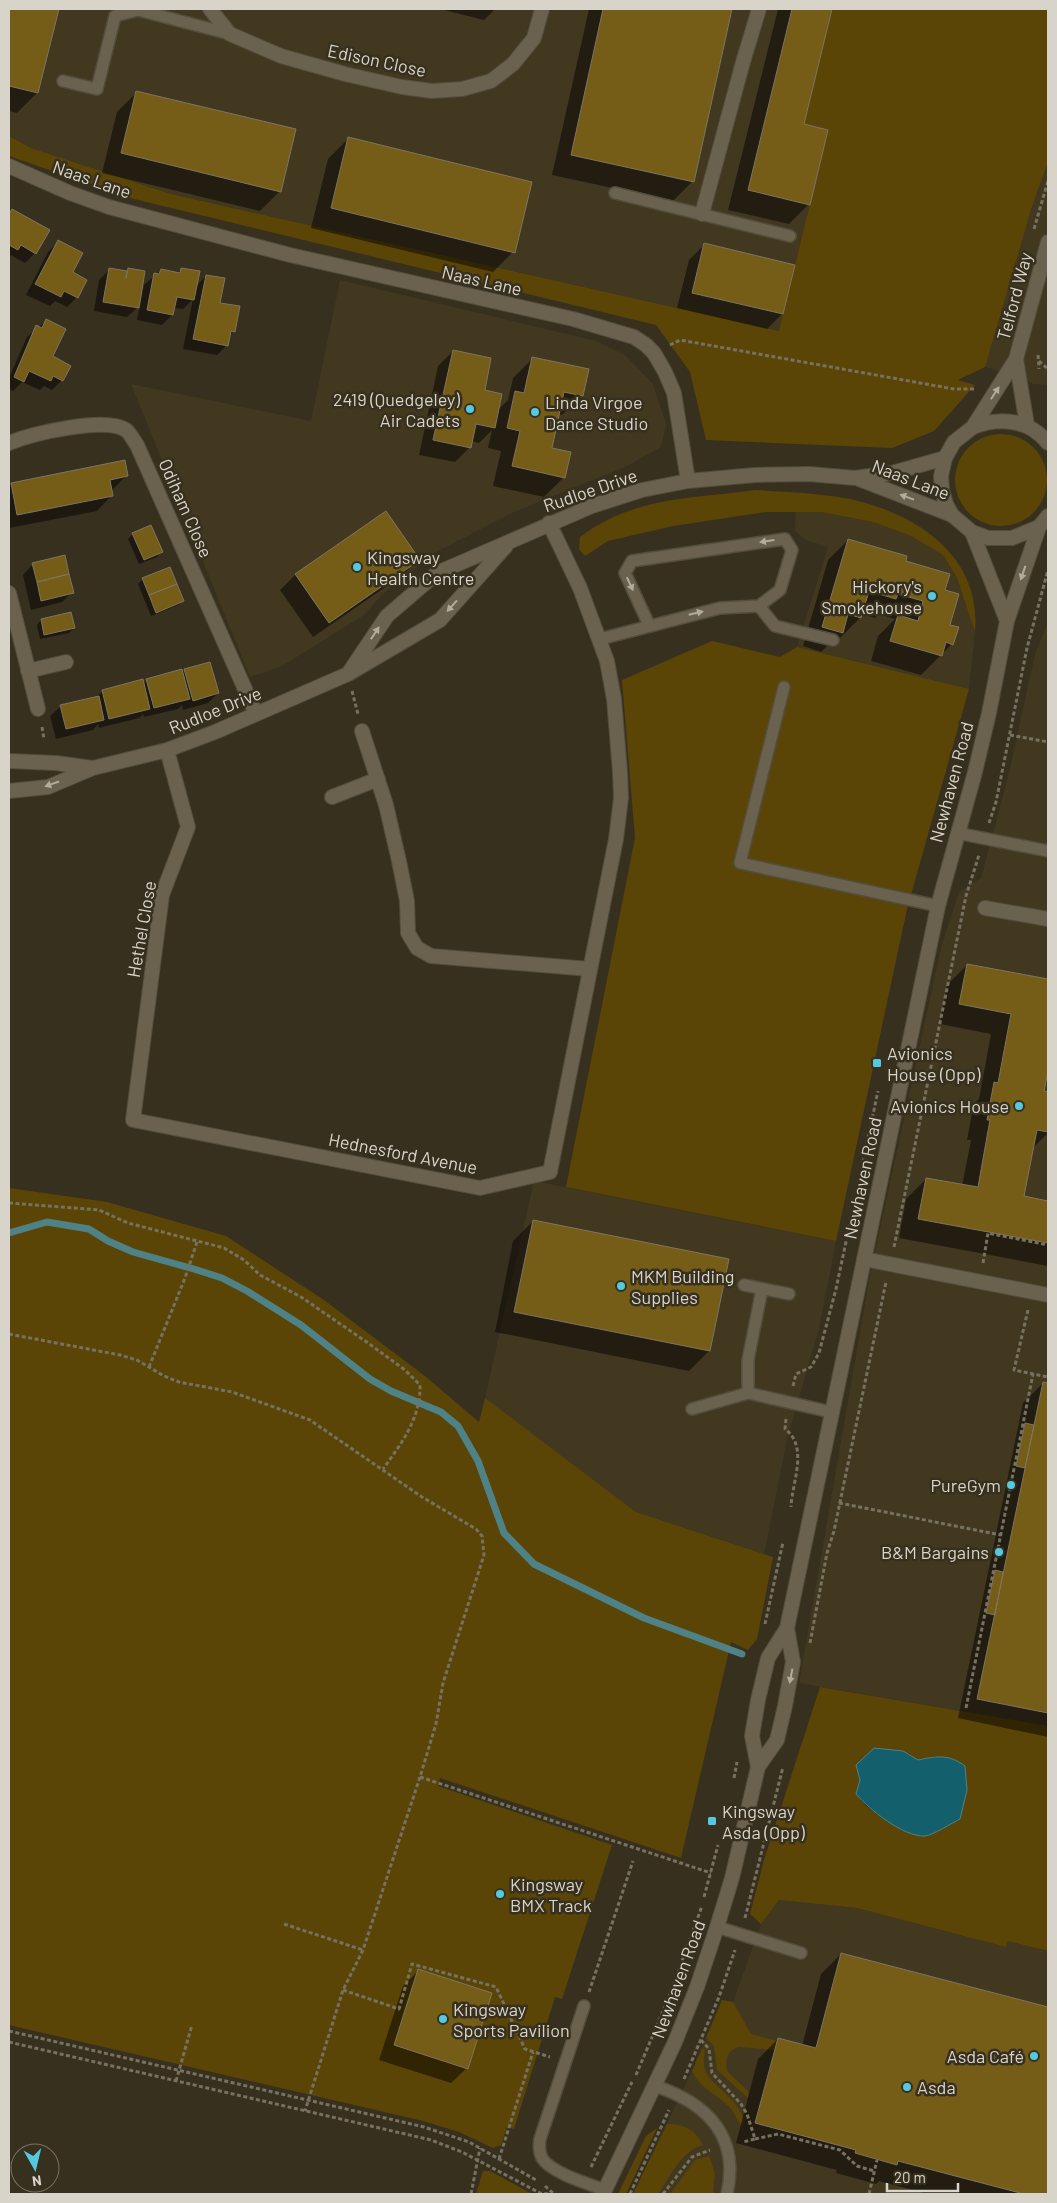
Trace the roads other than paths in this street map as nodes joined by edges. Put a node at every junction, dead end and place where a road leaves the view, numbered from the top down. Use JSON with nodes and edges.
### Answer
{"nodes":[{"id":1,"x":210,"y":9,"type":"edge"},
{"id":2,"x":542,"y":9,"type":"edge"},
{"id":3,"x":759,"y":9,"type":"edge"},
{"id":4,"x":230,"y":34,"type":"junction"},
{"id":5,"x":63,"y":82,"type":"dead end"},
{"id":6,"x":9,"y":166,"type":"edge"},
{"id":7,"x":615,"y":193,"type":"dead end"},
{"id":8,"x":702,"y":214,"type":"junction"},
{"id":9,"x":790,"y":236,"type":"dead end"},
{"id":10,"x":1048,"y":242,"type":"edge"},
{"id":11,"x":1016,"y":359,"type":"junction"},
{"id":12,"x":1027,"y":426,"type":"junction"},
{"id":13,"x":973,"y":427,"type":"junction"},
{"id":14,"x":1048,"y":441,"type":"edge"},
{"id":15,"x":9,"y":443,"type":"edge"},
{"id":16,"x":945,"y":458,"type":"junction"},
{"id":17,"x":856,"y":478,"type":"junction"},
{"id":18,"x":688,"y":481,"type":"junction"},
{"id":19,"x":952,"y":515,"type":"junction"},
{"id":20,"x":1048,"y":516,"type":"edge"},
{"id":21,"x":549,"y":523,"type":"junction"},
{"id":22,"x":1039,"y":527,"type":"junction"},
{"id":23,"x":972,"y":532,"type":"junction"},
{"id":24,"x":508,"y":544,"type":"junction"},
{"id":25,"x":9,"y":593,"type":"edge"},
{"id":26,"x":759,"y":606,"type":"junction"},
{"id":27,"x":1007,"y":622,"type":"junction"},
{"id":28,"x":649,"y":625,"type":"junction"},
{"id":29,"x":600,"y":639,"type":"junction"},
{"id":30,"x":834,"y":640,"type":"dead end"},
{"id":31,"x":66,"y":662,"type":"dead end"},
{"id":32,"x":28,"y":671,"type":"junction"},
{"id":33,"x":348,"y":674,"type":"junction"},
{"id":34,"x":784,"y":687,"type":"dead end"},
{"id":35,"x":38,"y":709,"type":"dead end"},
{"id":36,"x":256,"y":714,"type":"junction"},
{"id":37,"x":362,"y":731,"type":"road end"},
{"id":38,"x":167,"y":750,"type":"junction"},
{"id":39,"x":9,"y":761,"type":"edge"},
{"id":40,"x":93,"y":768,"type":"junction"},
{"id":41,"x":378,"y":778,"type":"junction"},
{"id":42,"x":9,"y":792,"type":"edge"},
{"id":43,"x":332,"y":797,"type":"dead end"},
{"id":44,"x":957,"y":833,"type":"junction"},
{"id":45,"x":1048,"y":851,"type":"edge"},
{"id":46,"x":938,"y":906,"type":"junction"},
{"id":47,"x":985,"y":908,"type":"dead end"},
{"id":48,"x":1048,"y":919,"type":"edge"},
{"id":49,"x":590,"y":969,"type":"junction"},
{"id":50,"x":133,"y":1120,"type":"joint"},
{"id":51,"x":864,"y":1259,"type":"junction"},
{"id":52,"x":744,"y":1285,"type":"dead end"},
{"id":53,"x":762,"y":1289,"type":"junction"},
{"id":54,"x":789,"y":1294,"type":"dead end"},
{"id":55,"x":1048,"y":1295,"type":"edge"},
{"id":56,"x":748,"y":1393,"type":"junction"},
{"id":57,"x":692,"y":1409,"type":"dead end"},
{"id":58,"x":832,"y":1412,"type":"junction"},
{"id":59,"x":787,"y":1628,"type":"junction"},
{"id":60,"x":758,"y":1767,"type":"junction"},
{"id":61,"x":717,"y":1927,"type":"junction"},
{"id":62,"x":801,"y":1953,"type":"dead end"},
{"id":63,"x":584,"y":2006,"type":"road end"},
{"id":64,"x":655,"y":2086,"type":"junction"},
{"id":65,"x":604,"y":2192,"type":"edge"},
{"id":66,"x":727,"y":2194,"type":"edge"}],
"edges":[{"from":1,"to":4,"type":"street","name":"Edison Close"},
{"from":2,"to":4,"type":"street","name":"Edison Close"},
{"from":3,"to":8,"type":"street"},
{"from":4,"to":5,"type":"lane"},
{"from":6,"to":18,"type":"street","name":"Naas Lane"},
{"from":7,"to":8,"type":"lane"},
{"from":8,"to":9,"type":"lane"},
{"from":10,"to":11,"type":"street","name":"Telford Way"},
{"from":11,"to":12,"type":"street","name":"Telford Way"},
{"from":13,"to":11,"type":"street","name":"Telford Way","one_way":true},
{"from":12,"to":13,"type":"street","name":"Telford Way"},
{"from":12,"to":14,"type":"street","name":"Telford Way"},
{"from":13,"to":16,"type":"street","name":"Telford Way"},
{"from":15,"to":36,"type":"street","name":"Odiham Close"},
{"from":16,"to":17,"type":"street","name":"Naas Lane"},
{"from":16,"to":19,"type":"street","name":"Telford Way"},
{"from":17,"to":18,"type":"street","name":"Naas Lane"},
{"from":19,"to":17,"type":"street","name":"Naas Lane","one_way":true},
{"from":18,"to":21,"type":"street","name":"Rudloe Drive"},
{"from":19,"to":23,"type":"street","name":"Telford Way"},
{"from":20,"to":22,"type":"street","name":"Telford Way"},
{"from":21,"to":24,"type":"street","name":"Rudloe Drive"},
{"from":21,"to":29,"type":"street","name":"Hednesford Avenue"},
{"from":22,"to":23,"type":"street","name":"Telford Way"},
{"from":22,"to":27,"type":"street","name":"Newhaven Road","one_way":true},
{"from":23,"to":27,"type":"street"},
{"from":24,"to":33,"type":"street","name":"Rudloe Drive","one_way":true},
{"from":33,"to":24,"type":"street","name":"Rudloe Drive","one_way":true},
{"from":25,"to":32,"type":"street"},
{"from":28,"to":26,"type":"lane","one_way":true},
{"from":26,"to":28,"type":"lane","one_way":true},
{"from":26,"to":30,"type":"lane"},
{"from":27,"to":44,"type":"street","name":"Newhaven Road"},
{"from":28,"to":29,"type":"lane"},
{"from":29,"to":49,"type":"street","name":"Hednesford Avenue"},
{"from":31,"to":32,"type":"street"},
{"from":32,"to":35,"type":"street"},
{"from":33,"to":36,"type":"street","name":"Rudloe Drive"},
{"from":34,"to":46,"type":"lane"},
{"from":36,"to":38,"type":"street","name":"Rudloe Drive"},
{"from":37,"to":41,"type":"street"},
{"from":38,"to":40,"type":"street","name":"Rudloe Drive"},
{"from":38,"to":50,"type":"street","name":"Hethel Close"},
{"from":39,"to":40,"type":"street","name":"Rudloe Drive"},
{"from":40,"to":42,"type":"street","name":"Rudloe Drive","one_way":true},
{"from":41,"to":43,"type":"street"},
{"from":41,"to":49,"type":"street"},
{"from":44,"to":45,"type":"lane"},
{"from":44,"to":46,"type":"street","name":"Newhaven Road"},
{"from":46,"to":51,"type":"street","name":"Newhaven Road"},
{"from":47,"to":48,"type":"street"},
{"from":49,"to":50,"type":"street","name":"Hednesford Avenue"},
{"from":51,"to":55,"type":"street"},
{"from":51,"to":58,"type":"street","name":"Newhaven Road"},
{"from":52,"to":53,"type":"lane"},
{"from":53,"to":54,"type":"lane"},
{"from":53,"to":56,"type":"lane"},
{"from":56,"to":57,"type":"lane"},
{"from":56,"to":58,"type":"lane"},
{"from":58,"to":59,"type":"street","name":"Newhaven Road"},
{"from":59,"to":60,"type":"street","name":"Newhaven Road"},
{"from":59,"to":60,"type":"street","name":"Newhaven Road","one_way":true},
{"from":60,"to":61,"type":"street","name":"Newhaven Road"},
{"from":61,"to":62,"type":"lane"},
{"from":61,"to":64,"type":"street","name":"Newhaven Road"},
{"from":63,"to":65,"type":"lane"},
{"from":64,"to":65,"type":"street","name":"Newhaven Road"},
{"from":64,"to":66,"type":"lane"}]}
